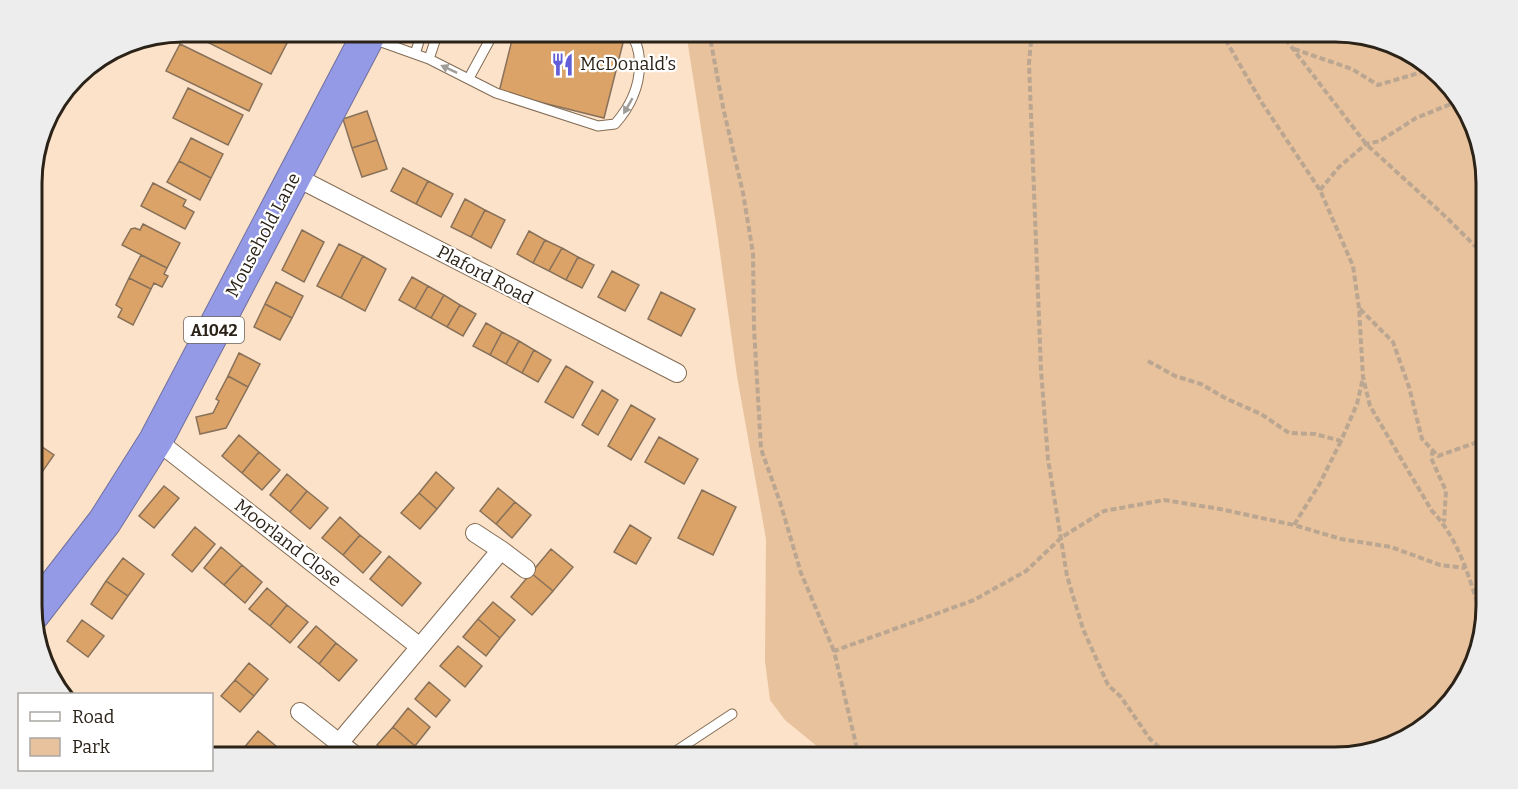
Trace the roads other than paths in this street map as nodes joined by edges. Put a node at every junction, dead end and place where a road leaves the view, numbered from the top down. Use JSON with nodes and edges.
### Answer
{"nodes":[{"id":1,"x":365,"y":42,"type":"edge"},
{"id":2,"x":388,"y":42,"type":"edge"},
{"id":3,"x":419,"y":42,"type":"edge"},
{"id":4,"x":435,"y":42,"type":"edge"},
{"id":5,"x":489,"y":42,"type":"edge"},
{"id":6,"x":635,"y":42,"type":"edge"},
{"id":7,"x":416,"y":54,"type":"junction"},
{"id":8,"x":429,"y":59,"type":"junction"},
{"id":9,"x":470,"y":78,"type":"junction"},
{"id":10,"x":294,"y":176,"type":"junction"},
{"id":11,"x":677,"y":373,"type":"dead end"},
{"id":12,"x":156,"y":440,"type":"junction"},
{"id":13,"x":475,"y":532,"type":"dead end"},
{"id":14,"x":501,"y":550,"type":"junction"},
{"id":15,"x":526,"y":569,"type":"dead end"},
{"id":16,"x":42,"y":602,"type":"edge"},
{"id":17,"x":420,"y":646,"type":"junction"},
{"id":18,"x":300,"y":712,"type":"dead end"},
{"id":19,"x":732,"y":714,"type":"dead end"},
{"id":20,"x":339,"y":743,"type":"junction"},
{"id":21,"x":344,"y":747,"type":"edge"},
{"id":22,"x":681,"y":747,"type":"edge"}],
"edges":[{"from":1,"to":10,"type":"highway","name":"Mousehold Lane","number":"A1042"},
{"from":2,"to":7,"type":"lane"},
{"from":3,"to":7,"type":"lane"},
{"from":4,"to":8,"type":"lane"},
{"from":5,"to":9,"type":"lane"},
{"from":6,"to":9,"type":"lane","one_way":true},
{"from":7,"to":8,"type":"lane"},
{"from":9,"to":8,"type":"lane","one_way":true},
{"from":10,"to":11,"type":"street","name":"Plaford Road"},
{"from":10,"to":12,"type":"highway","name":"Mousehold Lane","number":"A1042"},
{"from":12,"to":16,"type":"highway","name":"Mousehold Lane","number":"A1042"},
{"from":12,"to":17,"type":"street","name":"Moorland Close"},
{"from":13,"to":14,"type":"street"},
{"from":14,"to":15,"type":"street"},
{"from":14,"to":17,"type":"street"},
{"from":17,"to":20,"type":"street"},
{"from":18,"to":20,"type":"street"},
{"from":19,"to":22,"type":"lane"},
{"from":20,"to":21,"type":"street"}]}
